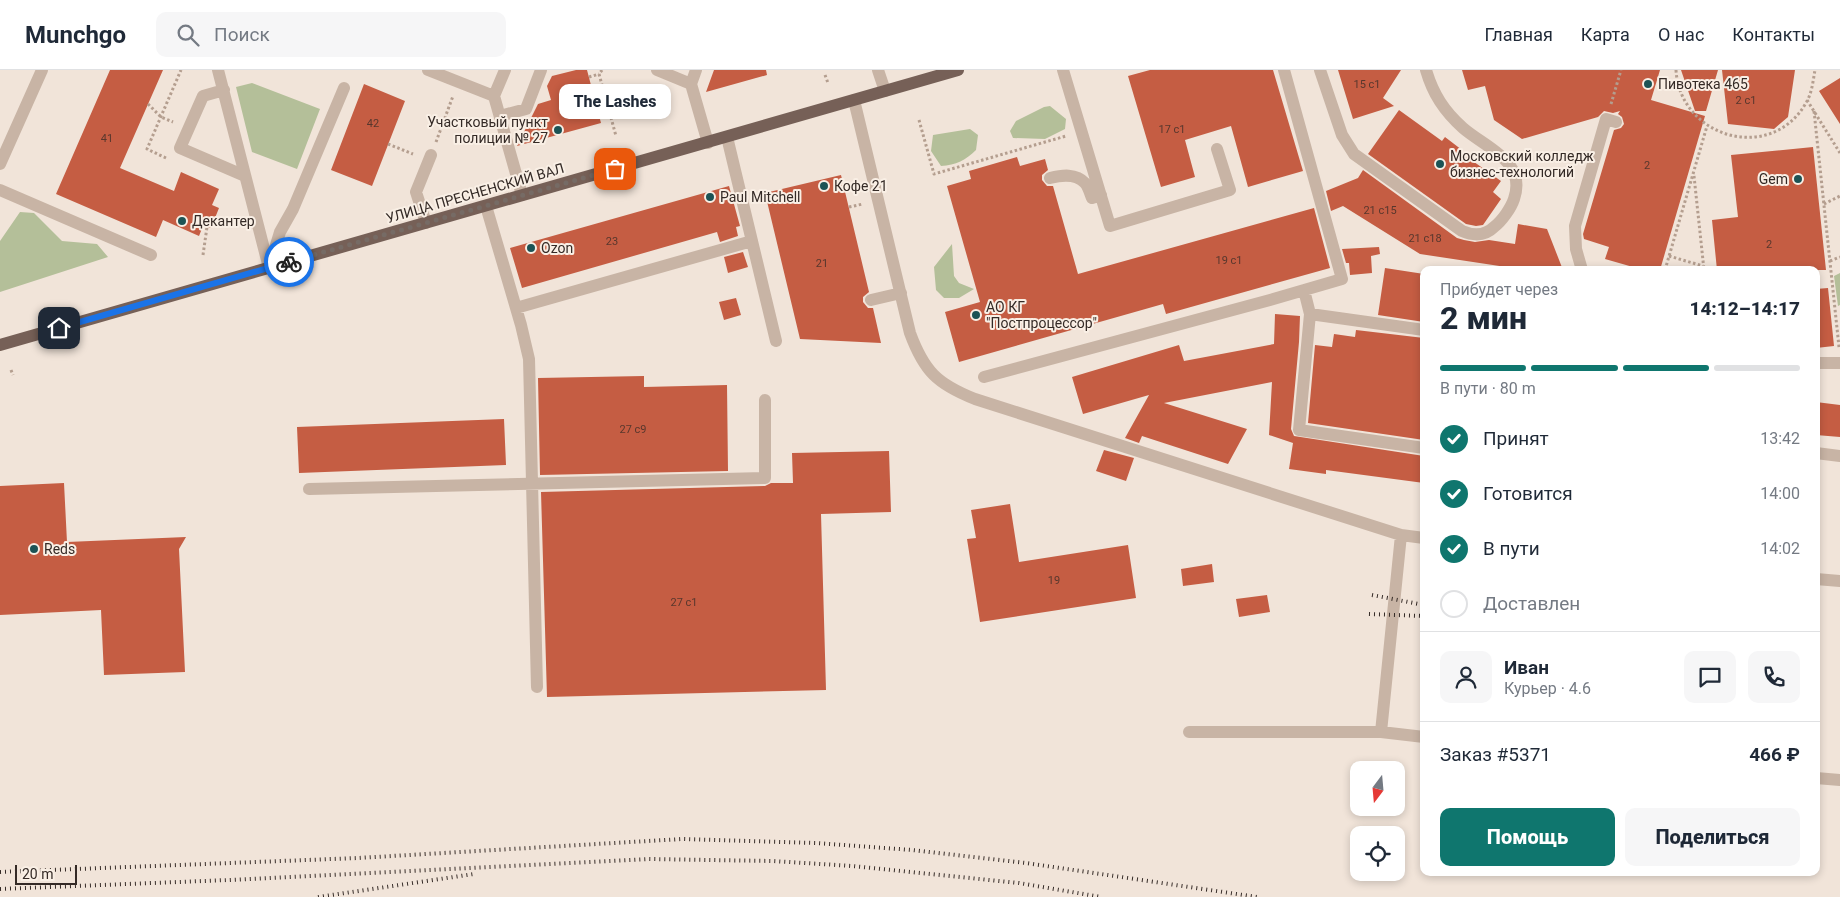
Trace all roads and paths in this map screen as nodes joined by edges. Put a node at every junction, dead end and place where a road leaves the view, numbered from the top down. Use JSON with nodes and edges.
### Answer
{"nodes":[{"id":1,"x":42,"y":70,"type":"edge"},
{"id":2,"x":218,"y":70,"type":"edge"},
{"id":3,"x":428,"y":70,"type":"edge"},
{"id":4,"x":505,"y":70,"type":"edge"},
{"id":5,"x":541,"y":70,"type":"edge"},
{"id":6,"x":657,"y":70,"type":"edge"},
{"id":7,"x":696,"y":70,"type":"edge"},
{"id":8,"x":878,"y":70,"type":"edge"},
{"id":9,"x":958,"y":70,"type":"edge"},
{"id":10,"x":1062,"y":70,"type":"edge"},
{"id":11,"x":1284,"y":70,"type":"edge"},
{"id":12,"x":1320,"y":70,"type":"edge"},
{"id":13,"x":1426,"y":70,"type":"edge"},
{"id":14,"x":1621,"y":70,"type":"edge"},
{"id":15,"x":1676,"y":70,"type":"edge"},
{"id":16,"x":1815,"y":70,"type":"edge"},
{"id":17,"x":600,"y":72,"type":"edge"},
{"id":18,"x":825,"y":75,"type":"dead end"},
{"id":19,"x":589,"y":77,"type":"dead end"},
{"id":20,"x":459,"y":82,"type":"junction"},
{"id":21,"x":828,"y":83,"type":"dead end"},
{"id":22,"x":691,"y":84,"type":"junction"},
{"id":23,"x":344,"y":88,"type":"dead end"},
{"id":24,"x":224,"y":90,"type":"junction"},
{"id":25,"x":885,"y":91,"type":"junction"},
{"id":26,"x":494,"y":96,"type":"junction"},
{"id":27,"x":854,"y":100,"type":"junction"},
{"id":28,"x":1807,"y":100,"type":"junction"},
{"id":29,"x":148,"y":104,"type":"dead end"},
{"id":30,"x":1814,"y":111,"type":"junction"},
{"id":31,"x":500,"y":116,"type":"junction"},
{"id":32,"x":919,"y":120,"type":"dead end"},
{"id":33,"x":1611,"y":121,"type":"joint"},
{"id":34,"x":1707,"y":126,"type":"junction"},
{"id":35,"x":188,"y":129,"type":"junction"},
{"id":36,"x":1081,"y":132,"type":"junction"},
{"id":37,"x":616,"y":136,"type":"dead end"},
{"id":38,"x":727,"y":137,"type":"junction"},
{"id":39,"x":708,"y":142,"type":"junction"},
{"id":40,"x":388,"y":144,"type":"dead end"},
{"id":41,"x":4,"y":146,"type":"edge"},
{"id":42,"x":1217,"y":149,"type":"dead end"},
{"id":43,"x":1840,"y":153,"type":"edge"},
{"id":44,"x":430,"y":157,"type":"junction"},
{"id":45,"x":0,"y":164,"type":"edge"},
{"id":46,"x":1693,"y":174,"type":"junction"},
{"id":47,"x":246,"y":176,"type":"junction"},
{"id":48,"x":1050,"y":178,"type":"dead end"},
{"id":49,"x":0,"y":190,"type":"edge"},
{"id":50,"x":522,"y":195,"type":"junction"},
{"id":51,"x":1100,"y":195,"type":"junction"},
{"id":52,"x":1840,"y":196,"type":"edge"},
{"id":53,"x":1824,"y":204,"type":"junction"},
{"id":54,"x":486,"y":206,"type":"junction"},
{"id":55,"x":426,"y":223,"type":"junction"},
{"id":56,"x":207,"y":227,"type":"dead end"},
{"id":57,"x":752,"y":241,"type":"junction"},
{"id":58,"x":151,"y":255,"type":"dead end"},
{"id":59,"x":203,"y":255,"type":"dead end"},
{"id":60,"x":1670,"y":256,"type":"junction"},
{"id":61,"x":1840,"y":257,"type":"edge"},
{"id":62,"x":1830,"y":261,"type":"junction"},
{"id":63,"x":1581,"y":266,"type":"edge"},
{"id":64,"x":1666,"y":266,"type":"edge"},
{"id":65,"x":1698,"y":266,"type":"edge"},
{"id":66,"x":1703,"y":266,"type":"edge"},
{"id":67,"x":269,"y":268,"type":"junction"},
{"id":68,"x":1304,"y":290,"type":"junction"},
{"id":69,"x":900,"y":293,"type":"junction"},
{"id":70,"x":871,"y":300,"type":"dead end"},
{"id":71,"x":516,"y":308,"type":"junction"},
{"id":72,"x":1310,"y":314,"type":"junction"},
{"id":73,"x":1420,"y":329,"type":"edge"},
{"id":74,"x":776,"y":341,"type":"dead end"},
{"id":75,"x":0,"y":345,"type":"edge"},
{"id":76,"x":1839,"y":348,"type":"edge"},
{"id":77,"x":1820,"y":363,"type":"edge"},
{"id":78,"x":1840,"y":363,"type":"edge"},
{"id":79,"x":11,"y":370,"type":"dead end"},
{"id":80,"x":13,"y":375,"type":"dead end"},
{"id":81,"x":984,"y":377,"type":"dead end"},
{"id":82,"x":765,"y":400,"type":"dead end"},
{"id":83,"x":1420,"y":447,"type":"edge"},
{"id":84,"x":1820,"y":454,"type":"edge"},
{"id":85,"x":1840,"y":456,"type":"edge"},
{"id":86,"x":532,"y":483,"type":"junction"},
{"id":87,"x":308,"y":489,"type":"dead end"},
{"id":88,"x":1401,"y":535,"type":"junction"},
{"id":89,"x":1420,"y":537,"type":"edge"},
{"id":90,"x":1820,"y":579,"type":"edge"},
{"id":91,"x":1840,"y":581,"type":"edge"},
{"id":92,"x":537,"y":688,"type":"dead end"},
{"id":93,"x":1189,"y":732,"type":"dead end"},
{"id":94,"x":1380,"y":732,"type":"junction"},
{"id":95,"x":1420,"y":737,"type":"edge"},
{"id":96,"x":1820,"y":778,"type":"edge"},
{"id":97,"x":1840,"y":780,"type":"edge"}],
"edges":[{"from":1,"to":41,"type":"street"},
{"from":2,"to":24,"type":"street"},
{"from":3,"to":20,"type":"street"},
{"from":4,"to":26,"type":"street"},
{"from":5,"to":31,"type":"street"},
{"from":6,"to":22,"type":"street"},
{"from":7,"to":22,"type":"street"},
{"from":8,"to":25,"type":"street"},
{"from":9,"to":25,"type":"main road","name":"УЛИЦА ПРЕСНЕНСКИЙ ВАЛ"},
{"from":10,"to":36,"type":"street"},
{"from":11,"to":68,"type":"street"},
{"from":12,"to":13,"type":"street"},
{"from":14,"to":33,"type":"path"},
{"from":15,"to":34,"type":"path"},
{"from":16,"to":28,"type":"path"},
{"from":17,"to":19,"type":"path"},
{"from":17,"to":37,"type":"path"},
{"from":18,"to":21,"type":"path"},
{"from":20,"to":26,"type":"street"},
{"from":20,"to":44,"type":"path"},
{"from":22,"to":39,"type":"street"},
{"from":23,"to":67,"type":"street"},
{"from":24,"to":35,"type":"street"},
{"from":24,"to":47,"type":"street"},
{"from":25,"to":27,"type":"main road","name":"УЛИЦА ПРЕСНЕНСКИЙ ВАЛ"},
{"from":26,"to":31,"type":"street"},
{"from":27,"to":38,"type":"main road","name":"УЛИЦА ПРЕСНЕНСКИЙ ВАЛ"},
{"from":27,"to":69,"type":"street"},
{"from":28,"to":30,"type":"path"},
{"from":28,"to":34,"type":"path"},
{"from":29,"to":35,"type":"path"},
{"from":30,"to":43,"type":"path"},
{"from":30,"to":53,"type":"path"},
{"from":31,"to":50,"type":"street"},
{"from":32,"to":36,"type":"path"},
{"from":33,"to":63,"type":"street"},
{"from":34,"to":46,"type":"path"},
{"from":35,"to":47,"type":"street"},
{"from":36,"to":51,"type":"street"},
{"from":38,"to":39,"type":"main road","name":"УЛИЦА ПРЕСНЕНСКИЙ ВАЛ"},
{"from":38,"to":57,"type":"street"},
{"from":39,"to":50,"type":"main road","name":"УЛИЦА ПРЕСНЕНСКИЙ ВАЛ"},
{"from":40,"to":44,"type":"path"},
{"from":41,"to":45,"type":"street"},
{"from":42,"to":51,"type":"street"},
{"from":44,"to":55,"type":"street"},
{"from":46,"to":60,"type":"path"},
{"from":46,"to":66,"type":"path"},
{"from":47,"to":67,"type":"street"},
{"from":48,"to":51,"type":"street"},
{"from":49,"to":58,"type":"street"},
{"from":50,"to":54,"type":"main road","name":"УЛИЦА ПРЕСНЕНСКИЙ ВАЛ"},
{"from":52,"to":53,"type":"path"},
{"from":53,"to":62,"type":"path"},
{"from":54,"to":55,"type":"main road","name":"УЛИЦА ПРЕСНЕНСКИЙ ВАЛ"},
{"from":54,"to":71,"type":"street"},
{"from":55,"to":67,"type":"main road","name":"УЛИЦА ПРЕСНЕНСКИЙ ВАЛ"},
{"from":56,"to":59,"type":"path"},
{"from":57,"to":71,"type":"street"},
{"from":57,"to":74,"type":"street"},
{"from":60,"to":64,"type":"path"},
{"from":60,"to":65,"type":"path"},
{"from":61,"to":62,"type":"path"},
{"from":62,"to":76,"type":"path"},
{"from":67,"to":75,"type":"main road","name":"УЛИЦА ПРЕСНЕНСКИЙ ВАЛ"},
{"from":68,"to":72,"type":"street"},
{"from":68,"to":81,"type":"street"},
{"from":69,"to":70,"type":"street"},
{"from":69,"to":88,"type":"street"},
{"from":71,"to":86,"type":"street"},
{"from":72,"to":73,"type":"street"},
{"from":72,"to":83,"type":"street"},
{"from":77,"to":78,"type":"street"},
{"from":79,"to":80,"type":"path"},
{"from":82,"to":86,"type":"street"},
{"from":84,"to":85,"type":"street"},
{"from":86,"to":87,"type":"street"},
{"from":86,"to":92,"type":"street"},
{"from":88,"to":89,"type":"street"},
{"from":88,"to":94,"type":"street"},
{"from":90,"to":91,"type":"street"},
{"from":93,"to":94,"type":"street"},
{"from":94,"to":95,"type":"street"},
{"from":96,"to":97,"type":"street"}]}
